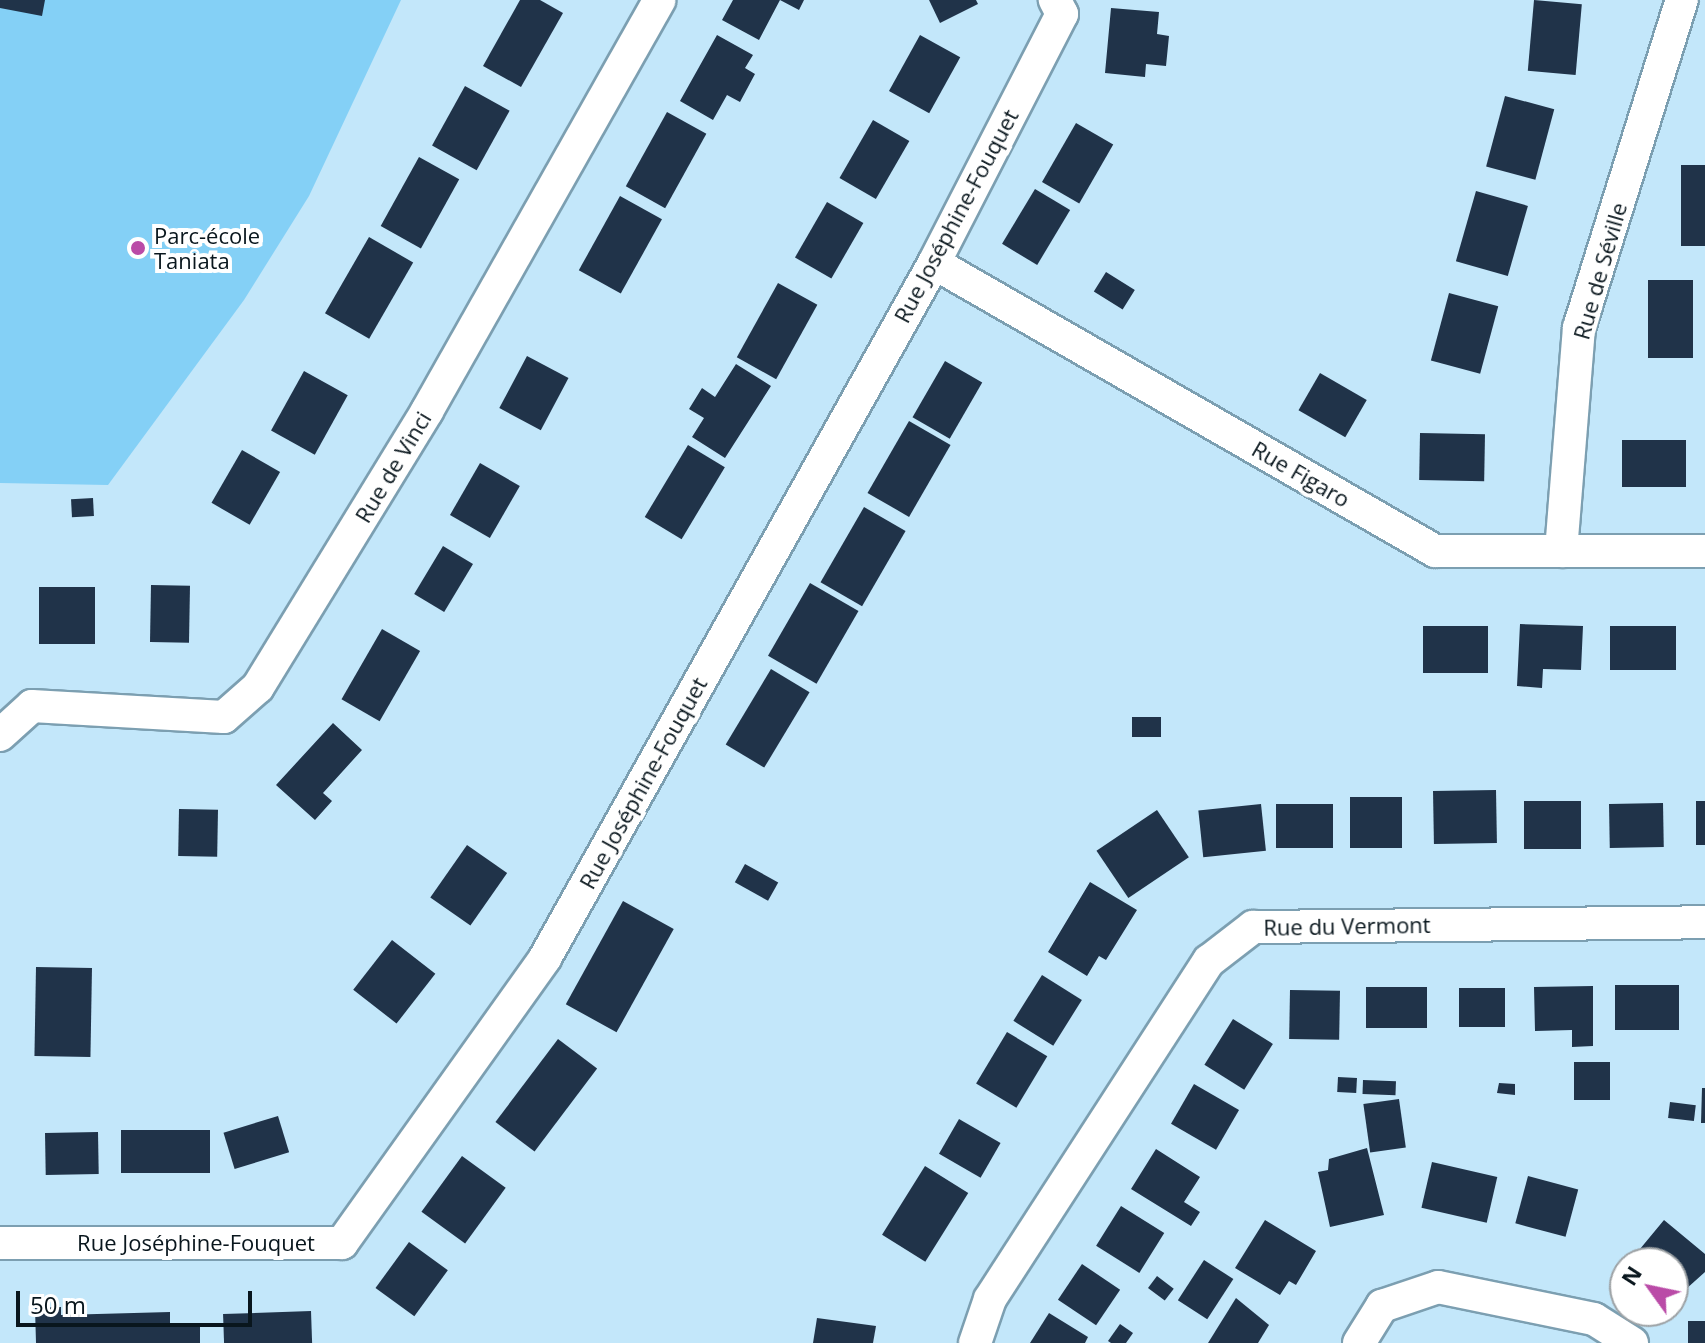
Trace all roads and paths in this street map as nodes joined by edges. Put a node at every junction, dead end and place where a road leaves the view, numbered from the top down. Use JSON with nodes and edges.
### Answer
{"nodes":[{"id":1,"x":660,"y":0,"type":"edge"},
{"id":2,"x":1055,"y":0,"type":"edge"},
{"id":3,"x":1682,"y":0,"type":"edge"},
{"id":4,"x":934,"y":263,"type":"junction"},
{"id":5,"x":1561,"y":551,"type":"junction"},
{"id":6,"x":1705,"y":551,"type":"edge"},
{"id":7,"x":0,"y":735,"type":"edge"},
{"id":8,"x":1705,"y":922,"type":"edge"},
{"id":9,"x":0,"y":1243,"type":"edge"},
{"id":10,"x":975,"y":1343,"type":"edge"},
{"id":11,"x":1359,"y":1343,"type":"edge"},
{"id":12,"x":1632,"y":1343,"type":"edge"}],
"edges":[{"from":1,"to":7,"type":"street","name":"Rue de Vinci"},
{"from":2,"to":4,"type":"street","name":"Rue Joséphine-Fouquet"},
{"from":3,"to":5,"type":"street","name":"Rue de Séville"},
{"from":4,"to":5,"type":"street","name":"Rue Figaro"},
{"from":4,"to":9,"type":"street","name":"Rue Joséphine-Fouquet"},
{"from":5,"to":6,"type":"street","name":"Rue Figaro"},
{"from":8,"to":10,"type":"street","name":"Rue du Vermont"},
{"from":11,"to":12,"type":"street"}]}
